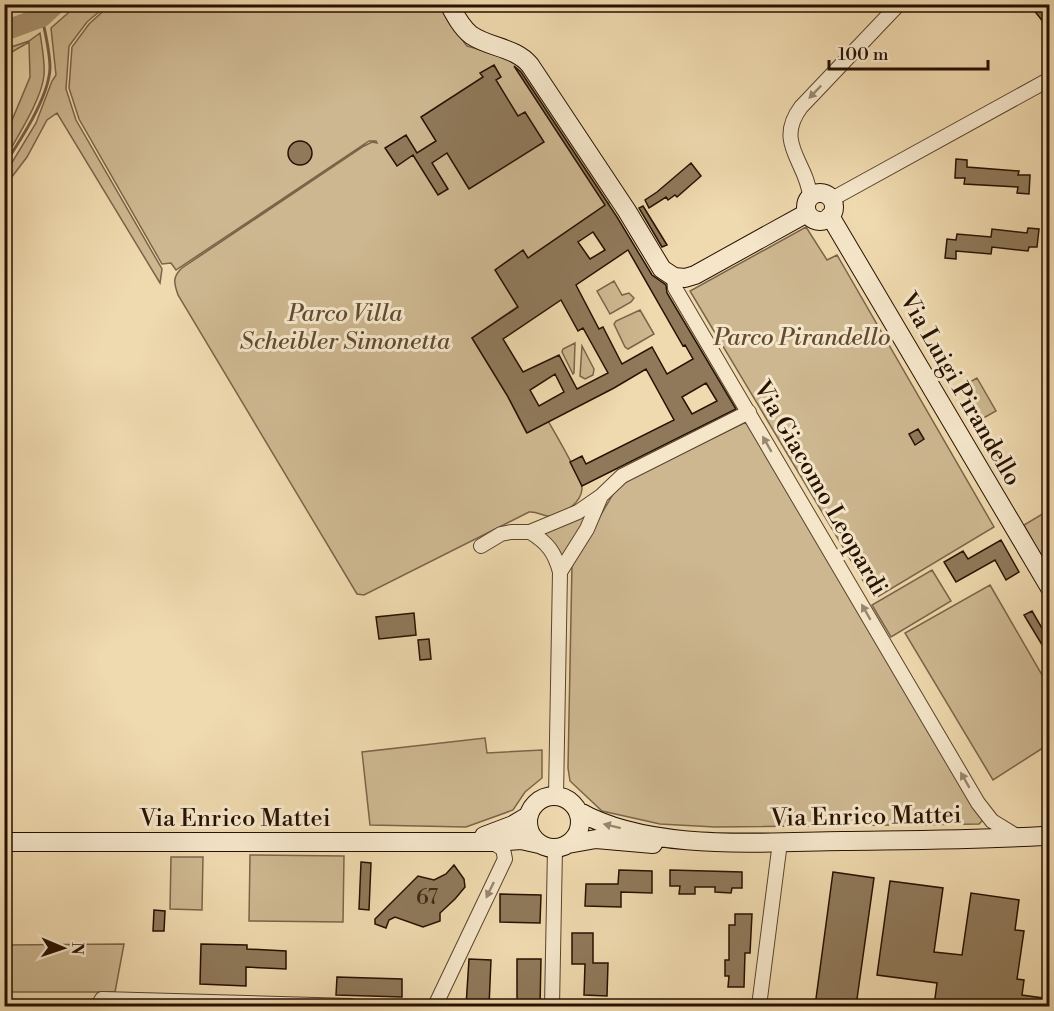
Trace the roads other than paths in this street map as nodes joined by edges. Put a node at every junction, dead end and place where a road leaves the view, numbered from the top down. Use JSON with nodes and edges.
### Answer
{"nodes":[{"id":1,"x":449,"y":4,"type":"edge"},
{"id":2,"x":899,"y":4,"type":"edge"},
{"id":3,"x":1050,"y":79,"type":"edge"},
{"id":4,"x":809,"y":204,"type":"junction"},
{"id":5,"x":831,"y":208,"type":"junction"},
{"id":6,"x":674,"y":278,"type":"junction"},
{"id":7,"x":749,"y":412,"type":"junction"},
{"id":8,"x":601,"y":496,"type":"junction"},
{"id":9,"x":530,"y":532,"type":"junction"},
{"id":10,"x":481,"y":546,"type":"dead end"},
{"id":11,"x":560,"y":572,"type":"junction"},
{"id":12,"x":1050,"y":588,"type":"edge"},
{"id":13,"x":556,"y":796,"type":"junction"},
{"id":14,"x":578,"y":811,"type":"junction"},
{"id":15,"x":528,"y":816,"type":"junction"},
{"id":16,"x":1047,"y":835,"type":"edge"},
{"id":17,"x":1018,"y":837,"type":"junction"},
{"id":18,"x":4,"y":842,"type":"edge"},
{"id":19,"x":465,"y":842,"type":"junction"},
{"id":20,"x":492,"y":842,"type":"junction"},
{"id":21,"x":689,"y":842,"type":"junction"},
{"id":22,"x":780,"y":842,"type":"junction"},
{"id":23,"x":554,"y":846,"type":"junction"},
{"id":24,"x":100,"y":1003,"type":"edge"},
{"id":25,"x":351,"y":1006,"type":"edge"},
{"id":26,"x":435,"y":1006,"type":"edge"},
{"id":27,"x":552,"y":1006,"type":"edge"},
{"id":28,"x":759,"y":1006,"type":"edge"}],
"edges":[{"from":1,"to":6,"type":"street","name":"Via Giacomo Leopardi"},
{"from":2,"to":4,"type":"street","one_way":true},
{"from":3,"to":5,"type":"street"},
{"from":4,"to":5,"type":"street"},
{"from":4,"to":5,"type":"street"},
{"from":4,"to":6,"type":"street"},
{"from":5,"to":12,"type":"street","name":"Via Luigi Pirandello"},
{"from":6,"to":7,"type":"street","name":"Via Giacomo Leopardi"},
{"from":7,"to":8,"type":"street"},
{"from":17,"to":7,"type":"street","name":"Via Giacomo Leopardi","one_way":true},
{"from":8,"to":9,"type":"street"},
{"from":8,"to":11,"type":"street"},
{"from":9,"to":10,"type":"street"},
{"from":9,"to":11,"type":"street"},
{"from":11,"to":13,"type":"street"},
{"from":13,"to":14,"type":"street"},
{"from":13,"to":15,"type":"street"},
{"from":21,"to":14,"type":"street","name":"Via Enrico Mattei","one_way":true},
{"from":14,"to":23,"type":"street"},
{"from":15,"to":19,"type":"street","name":"Via Enrico Mattei"},
{"from":15,"to":23,"type":"street"},
{"from":16,"to":17,"type":"street","name":"Via Enrico Mattei"},
{"from":17,"to":22,"type":"street","name":"Via Enrico Mattei"},
{"from":18,"to":19,"type":"street","name":"Via Enrico Mattei"},
{"from":19,"to":20,"type":"street","name":"Via Enrico Mattei"},
{"from":20,"to":23,"type":"street","name":"Via Enrico Mattei"},
{"from":20,"to":26,"type":"street","one_way":true},
{"from":21,"to":22,"type":"street","name":"Via Enrico Mattei"},
{"from":21,"to":23,"type":"street","name":"Via Enrico Mattei"},
{"from":22,"to":28,"type":"street"},
{"from":23,"to":27,"type":"street"},
{"from":24,"to":25,"type":"street"}]}
